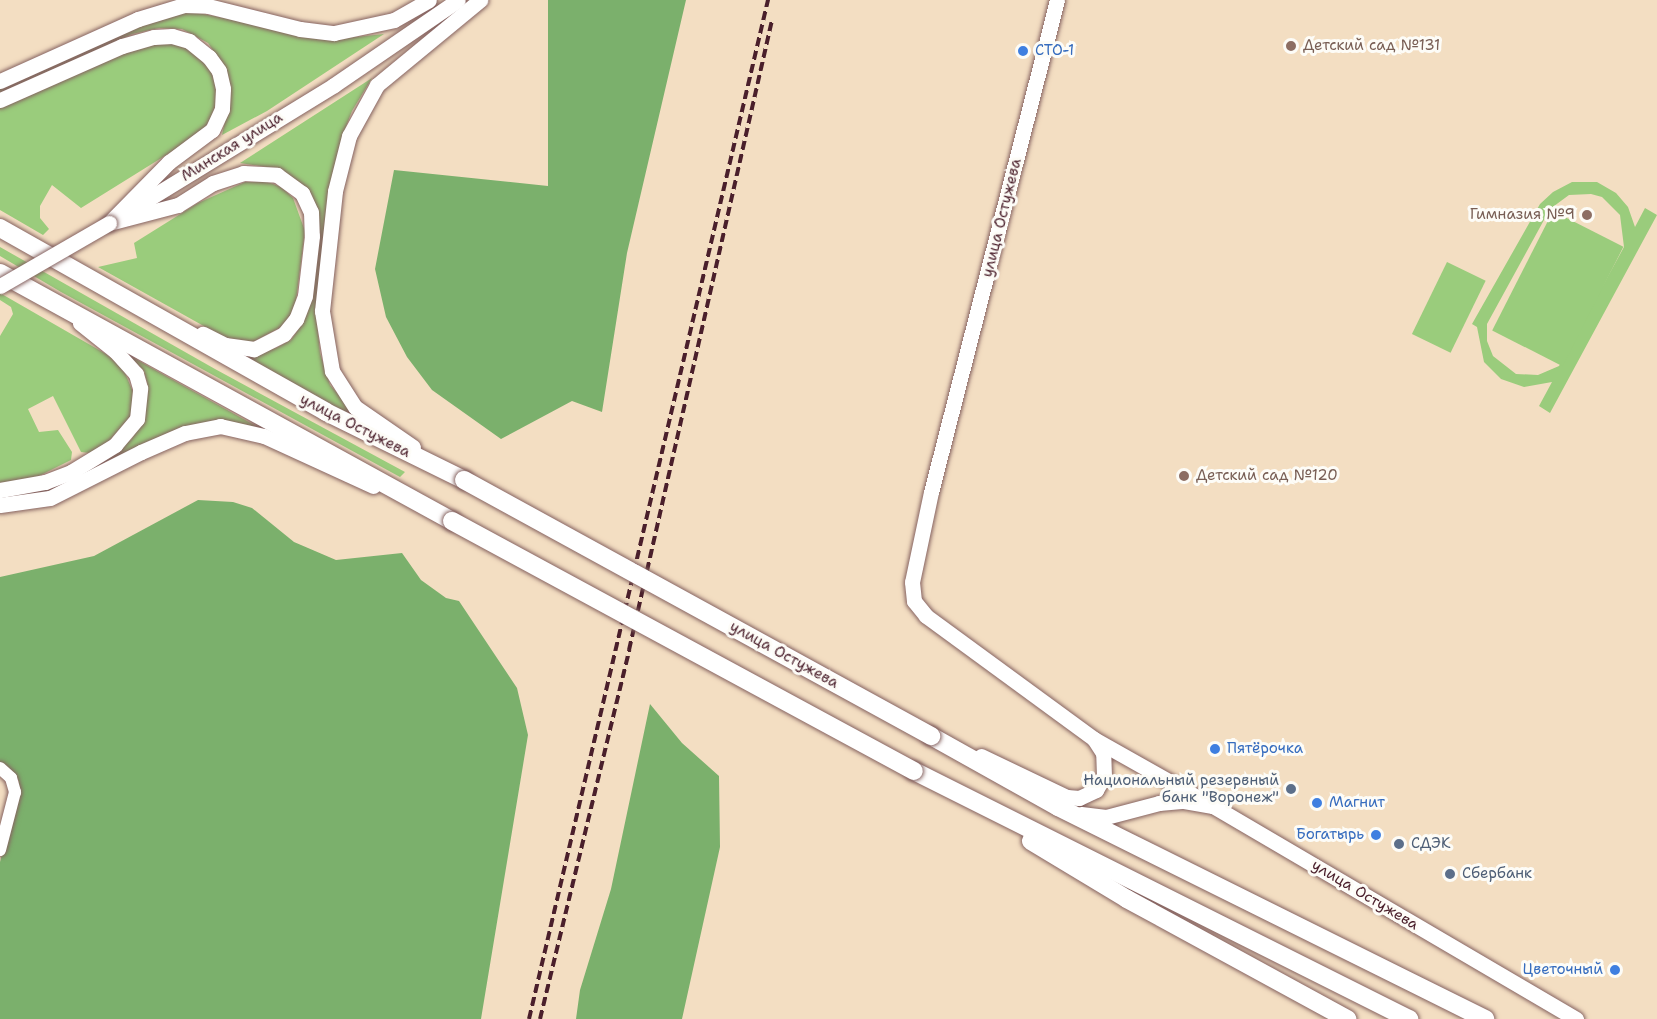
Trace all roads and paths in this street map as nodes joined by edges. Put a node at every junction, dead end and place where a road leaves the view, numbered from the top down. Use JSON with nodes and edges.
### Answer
{"nodes":[{"id":1,"x":429,"y":0,"type":"edge"},
{"id":2,"x":458,"y":0,"type":"edge"},
{"id":3,"x":480,"y":0,"type":"edge"},
{"id":4,"x":1057,"y":0,"type":"edge"},
{"id":5,"x":0,"y":81,"type":"edge"},
{"id":6,"x":0,"y":100,"type":"edge"},
{"id":7,"x":0,"y":221,"type":"edge"},
{"id":8,"x":109,"y":223,"type":"junction"},
{"id":9,"x":0,"y":228,"type":"edge"},
{"id":10,"x":18,"y":238,"type":"junction"},
{"id":11,"x":0,"y":273,"type":"edge"},
{"id":12,"x":97,"y":283,"type":"junction"},
{"id":13,"x":0,"y":286,"type":"edge"},
{"id":14,"x":49,"y":300,"type":"junction"},
{"id":15,"x":464,"y":480,"type":"junction"},
{"id":16,"x":0,"y":490,"type":"edge"},
{"id":17,"x":0,"y":505,"type":"edge"},
{"id":18,"x":452,"y":521,"type":"junction"},
{"id":19,"x":931,"y":736,"type":"junction"},
{"id":20,"x":1094,"y":739,"type":"junction"},
{"id":21,"x":0,"y":768,"type":"edge"},
{"id":22,"x":914,"y":771,"type":"junction"},
{"id":23,"x":1213,"y":806,"type":"junction"},
{"id":24,"x":1058,"y":807,"type":"junction"},
{"id":25,"x":0,"y":850,"type":"edge"},
{"id":26,"x":1347,"y":1019,"type":"edge"},
{"id":27,"x":1409,"y":1019,"type":"edge"},
{"id":28,"x":1485,"y":1019,"type":"edge"},
{"id":29,"x":1576,"y":1019,"type":"edge"}],
"edges":[{"from":1,"to":5,"type":"street"},
{"from":2,"to":8,"type":"street","name":"Минская улица"},
{"from":3,"to":15,"type":"street"},
{"from":4,"to":20,"type":"street","name":"улица Остужева"},
{"from":6,"to":8,"type":"street"},
{"from":7,"to":10,"type":"street"},
{"from":8,"to":12,"type":"street"},
{"from":8,"to":13,"type":"street","name":"Минская улица","bridge":true},
{"from":9,"to":10,"type":"main road","name":"улица Остужева"},
{"from":10,"to":12,"type":"main road","name":"улица Остужева"},
{"from":11,"to":14,"type":"main road"},
{"from":12,"to":15,"type":"main road","name":"улица Остужева"},
{"from":14,"to":16,"type":"street"},
{"from":14,"to":18,"type":"main road"},
{"from":15,"to":19,"type":"main road","name":"улица Остужева","bridge":true},
{"from":17,"to":18,"type":"street"},
{"from":18,"to":22,"type":"main road","bridge":true},
{"from":19,"to":20,"type":"street"},
{"from":19,"to":24,"type":"main road","name":"улица Остужева"},
{"from":20,"to":23,"type":"street","name":"улица Остужева"},
{"from":21,"to":25,"type":"street"},
{"from":22,"to":26,"type":"main road"},
{"from":22,"to":27,"type":"main road"},
{"from":23,"to":24,"type":"street","name":"улица Остужева"},
{"from":23,"to":29,"type":"street","name":"улица Остужева"},
{"from":24,"to":28,"type":"main road"}]}
